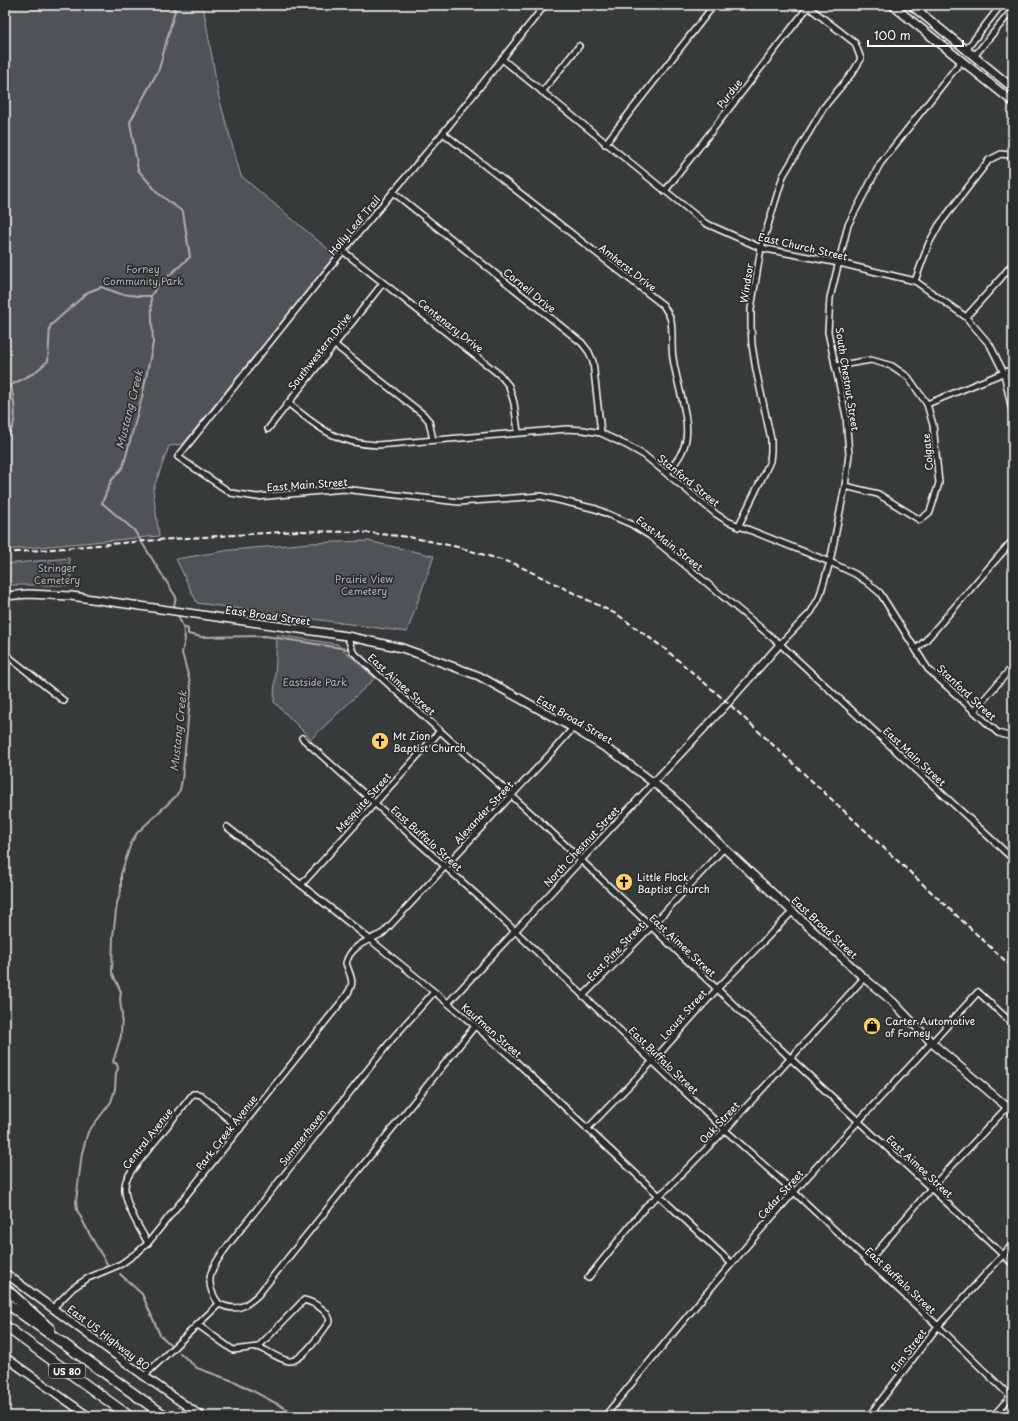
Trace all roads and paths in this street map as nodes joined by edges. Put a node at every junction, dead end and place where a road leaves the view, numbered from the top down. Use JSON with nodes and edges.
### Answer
{"nodes":[{"id":1,"x":545,"y":5,"type":"edge"},
{"id":2,"x":714,"y":5,"type":"edge"},
{"id":3,"x":892,"y":5,"type":"edge"},
{"id":4,"x":910,"y":5,"type":"edge"},
{"id":5,"x":1001,"y":5,"type":"edge"},
{"id":6,"x":807,"y":6,"type":"edge"},
{"id":7,"x":1013,"y":9,"type":"edge"},
{"id":8,"x":579,"y":46,"type":"dead end"},
{"id":9,"x":968,"y":52,"type":"junction"},
{"id":10,"x":502,"y":59,"type":"junction"},
{"id":11,"x":962,"y":60,"type":"junction"},
{"id":12,"x":1013,"y":88,"type":"edge"},
{"id":13,"x":542,"y":92,"type":"junction"},
{"id":14,"x":1013,"y":102,"type":"edge"},
{"id":15,"x":443,"y":133,"type":"junction"},
{"id":16,"x":606,"y":144,"type":"junction"},
{"id":17,"x":1013,"y":158,"type":"edge"},
{"id":18,"x":665,"y":191,"type":"junction"},
{"id":19,"x":393,"y":192,"type":"junction"},
{"id":20,"x":761,"y":248,"type":"junction"},
{"id":21,"x":343,"y":251,"type":"junction"},
{"id":22,"x":839,"y":263,"type":"junction"},
{"id":23,"x":1013,"y":263,"type":"edge"},
{"id":24,"x":915,"y":280,"type":"junction"},
{"id":25,"x":383,"y":283,"type":"junction"},
{"id":26,"x":966,"y":317,"type":"junction"},
{"id":27,"x":335,"y":345,"type":"junction"},
{"id":28,"x":835,"y":366,"type":"junction"},
{"id":29,"x":1013,"y":369,"type":"edge"},
{"id":30,"x":1004,"y":373,"type":"junction"},
{"id":31,"x":288,"y":403,"type":"junction"},
{"id":32,"x":926,"y":404,"type":"junction"},
{"id":33,"x":1013,"y":415,"type":"edge"},
{"id":34,"x":268,"y":429,"type":"dead end"},
{"id":35,"x":518,"y":432,"type":"junction"},
{"id":36,"x":601,"y":433,"type":"junction"},
{"id":37,"x":433,"y":440,"type":"junction"},
{"id":38,"x":178,"y":457,"type":"joint"},
{"id":39,"x":667,"y":474,"type":"junction"},
{"id":40,"x":845,"y":486,"type":"junction"},
{"id":41,"x":738,"y":527,"type":"junction"},
{"id":42,"x":1013,"y":540,"type":"edge"},
{"id":43,"x":830,"y":562,"type":"junction"},
{"id":44,"x":5,"y":596,"type":"edge"},
{"id":45,"x":347,"y":636,"type":"junction"},
{"id":46,"x":780,"y":644,"type":"junction"},
{"id":47,"x":916,"y":649,"type":"junction"},
{"id":48,"x":5,"y":654,"type":"edge"},
{"id":49,"x":1013,"y":666,"type":"edge"},
{"id":50,"x":64,"y":701,"type":"dead end"},
{"id":51,"x":728,"y":702,"type":"joint"},
{"id":52,"x":974,"y":711,"type":"junction"},
{"id":53,"x":573,"y":728,"type":"junction"},
{"id":54,"x":440,"y":731,"type":"junction"},
{"id":55,"x":1012,"y":737,"type":"dead end"},
{"id":56,"x":302,"y":738,"type":"dead end"},
{"id":57,"x":654,"y":782,"type":"junction"},
{"id":58,"x":510,"y":796,"type":"junction"},
{"id":59,"x":374,"y":803,"type":"junction"},
{"id":60,"x":226,"y":827,"type":"dead end"},
{"id":61,"x":724,"y":848,"type":"junction"},
{"id":62,"x":1013,"y":858,"type":"edge"},
{"id":63,"x":581,"y":861,"type":"junction"},
{"id":64,"x":446,"y":867,"type":"junction"},
{"id":65,"x":301,"y":885,"type":"junction"},
{"id":66,"x":793,"y":911,"type":"junction"},
{"id":67,"x":651,"y":927,"type":"junction"},
{"id":68,"x":514,"y":931,"type":"junction"},
{"id":69,"x":370,"y":940,"type":"junction"},
{"id":70,"x":864,"y":978,"type":"junction"},
{"id":71,"x":717,"y":990,"type":"junction"},
{"id":72,"x":434,"y":992,"type":"junction"},
{"id":73,"x":584,"y":996,"type":"junction"},
{"id":74,"x":448,"y":1003,"type":"junction"},
{"id":75,"x":1013,"y":1024,"type":"edge"},
{"id":76,"x":475,"y":1026,"type":"junction"},
{"id":77,"x":932,"y":1043,"type":"junction"},
{"id":78,"x":790,"y":1058,"type":"junction"},
{"id":79,"x":652,"y":1062,"type":"junction"},
{"id":80,"x":1013,"y":1101,"type":"edge"},
{"id":81,"x":1010,"y":1109,"type":"edge"},
{"id":82,"x":858,"y":1121,"type":"junction"},
{"id":83,"x":240,"y":1129,"type":"junction"},
{"id":84,"x":587,"y":1129,"type":"junction"},
{"id":85,"x":725,"y":1130,"type":"junction"},
{"id":86,"x":931,"y":1188,"type":"junction"},
{"id":87,"x":794,"y":1192,"type":"junction"},
{"id":88,"x":659,"y":1196,"type":"junction"},
{"id":89,"x":148,"y":1243,"type":"junction"},
{"id":90,"x":1013,"y":1244,"type":"edge"},
{"id":91,"x":1003,"y":1254,"type":"junction"},
{"id":92,"x":868,"y":1262,"type":"junction"},
{"id":93,"x":731,"y":1264,"type":"junction"},
{"id":94,"x":1013,"y":1264,"type":"edge"},
{"id":95,"x":5,"y":1273,"type":"edge"},
{"id":96,"x":588,"y":1278,"type":"dead end"},
{"id":97,"x":5,"y":1288,"type":"edge"},
{"id":98,"x":5,"y":1302,"type":"edge"},
{"id":99,"x":219,"y":1304,"type":"junction"},
{"id":100,"x":53,"y":1308,"type":"junction"},
{"id":101,"x":198,"y":1325,"type":"junction"},
{"id":102,"x":5,"y":1326,"type":"edge"},
{"id":103,"x":938,"y":1326,"type":"junction"},
{"id":104,"x":61,"y":1342,"type":"junction"},
{"id":105,"x":258,"y":1347,"type":"junction"},
{"id":106,"x":5,"y":1357,"type":"edge"},
{"id":107,"x":144,"y":1376,"type":"junction"},
{"id":108,"x":1012,"y":1397,"type":"edge"},
{"id":109,"x":88,"y":1416,"type":"edge"},
{"id":110,"x":129,"y":1416,"type":"edge"},
{"id":111,"x":165,"y":1416,"type":"edge"},
{"id":112,"x":201,"y":1416,"type":"edge"},
{"id":113,"x":605,"y":1416,"type":"edge"},
{"id":114,"x":869,"y":1416,"type":"edge"},
{"id":115,"x":993,"y":1416,"type":"edge"}],
"edges":[{"from":1,"to":10,"type":"street","name":"Holly Leaf Trail"},
{"from":2,"to":16,"type":"street"},
{"from":3,"to":11,"type":"main road"},
{"from":4,"to":9,"type":"main road"},
{"from":5,"to":9,"type":"street"},
{"from":6,"to":18,"type":"street","name":"Purdue"},
{"from":6,"to":20,"type":"street","name":"Windsor"},
{"from":7,"to":9,"type":"street"},
{"from":8,"to":13,"type":"street"},
{"from":9,"to":11,"type":"main road"},
{"from":9,"to":12,"type":"main road"},
{"from":10,"to":13,"type":"street","name":"East Church Street"},
{"from":10,"to":15,"type":"street","name":"Holly Leaf Trail"},
{"from":11,"to":14,"type":"main road"},
{"from":11,"to":22,"type":"street","name":"South Chestnut Street"},
{"from":13,"to":16,"type":"street","name":"East Church Street"},
{"from":15,"to":19,"type":"street","name":"Holly Leaf Trail"},
{"from":15,"to":39,"type":"street","name":"Amherst Drive"},
{"from":16,"to":18,"type":"street","name":"East Church Street"},
{"from":17,"to":24,"type":"street"},
{"from":18,"to":20,"type":"street","name":"East Church Street"},
{"from":19,"to":21,"type":"street","name":"Holly Leaf Trail"},
{"from":19,"to":36,"type":"street","name":"Cornell Drive"},
{"from":20,"to":22,"type":"street","name":"East Church Street"},
{"from":20,"to":41,"type":"street","name":"Windsor"},
{"from":21,"to":25,"type":"street","name":"Centenary Drive"},
{"from":21,"to":38,"type":"street","name":"Holly Leaf Trail"},
{"from":22,"to":24,"type":"street","name":"East Church Street"},
{"from":22,"to":28,"type":"street","name":"South Chestnut Street"},
{"from":23,"to":26,"type":"street"},
{"from":24,"to":26,"type":"street","name":"East Church Street"},
{"from":25,"to":27,"type":"street","name":"Southwestern Drive"},
{"from":25,"to":35,"type":"street","name":"Centenary Drive"},
{"from":26,"to":30,"type":"street","name":"East Church Street"},
{"from":27,"to":31,"type":"street","name":"Southwestern Drive"},
{"from":27,"to":37,"type":"street"},
{"from":28,"to":32,"type":"street","name":"Colgate"},
{"from":28,"to":40,"type":"street","name":"South Chestnut Street"},
{"from":29,"to":30,"type":"street"},
{"from":30,"to":32,"type":"street"},
{"from":30,"to":33,"type":"street","name":"East Church Street"},
{"from":31,"to":34,"type":"street","name":"Southwestern Drive"},
{"from":31,"to":37,"type":"street","name":"Stanford Street"},
{"from":32,"to":40,"type":"street","name":"Colgate"},
{"from":35,"to":36,"type":"street","name":"Stanford Street"},
{"from":35,"to":37,"type":"street","name":"Stanford Street"},
{"from":36,"to":39,"type":"street","name":"Stanford Street"},
{"from":38,"to":46,"type":"street","name":"East Main Street"},
{"from":39,"to":41,"type":"street","name":"Stanford Street"},
{"from":40,"to":43,"type":"street","name":"South Chestnut Street"},
{"from":41,"to":43,"type":"street","name":"Stanford Street"},
{"from":42,"to":47,"type":"street"},
{"from":43,"to":46,"type":"street","name":"South Chestnut Street"},
{"from":43,"to":47,"type":"street","name":"Stanford Street"},
{"from":44,"to":45,"type":"main road","name":"East Broad Street"},
{"from":45,"to":53,"type":"main road","name":"East Broad Street"},
{"from":45,"to":54,"type":"street","name":"East Aimee Street"},
{"from":46,"to":51,"type":"street","name":"South Chestnut Street"},
{"from":46,"to":62,"type":"street","name":"East Main Street"},
{"from":47,"to":52,"type":"street","name":"Stanford Street"},
{"from":48,"to":50,"type":"street"},
{"from":49,"to":52,"type":"street"},
{"from":51,"to":57,"type":"street","name":"North Chestnut Street"},
{"from":52,"to":55,"type":"street","name":"Stanford Street"},
{"from":53,"to":57,"type":"main road","name":"East Broad Street"},
{"from":53,"to":58,"type":"street","name":"Alexander Street"},
{"from":54,"to":58,"type":"street","name":"East Aimee Street"},
{"from":54,"to":59,"type":"street","name":"Mesquite Street"},
{"from":56,"to":59,"type":"street","name":"East Buffalo Street"},
{"from":57,"to":61,"type":"main road","name":"East Broad Street"},
{"from":57,"to":63,"type":"street","name":"North Chestnut Street"},
{"from":58,"to":63,"type":"street","name":"East Aimee Street"},
{"from":58,"to":64,"type":"street","name":"Alexander Street"},
{"from":59,"to":64,"type":"street","name":"East Buffalo Street"},
{"from":59,"to":65,"type":"street","name":"Mesquite Street"},
{"from":60,"to":65,"type":"street","name":"Kaufman Street"},
{"from":61,"to":66,"type":"main road","name":"East Broad Street"},
{"from":61,"to":67,"type":"street","name":"East Pine Street"},
{"from":63,"to":67,"type":"street","name":"East Aimee Street"},
{"from":63,"to":68,"type":"street","name":"North Chestnut Street"},
{"from":64,"to":68,"type":"street","name":"East Buffalo Street"},
{"from":64,"to":69,"type":"street","name":"Alexander Street"},
{"from":65,"to":69,"type":"street","name":"Kaufman Street"},
{"from":66,"to":70,"type":"main road","name":"East Broad Street"},
{"from":66,"to":71,"type":"street","name":"Locust Street"},
{"from":67,"to":71,"type":"street","name":"East Aimee Street"},
{"from":67,"to":73,"type":"street","name":"East Pine Street"},
{"from":68,"to":73,"type":"street","name":"East Buffalo Street"},
{"from":68,"to":74,"type":"street","name":"North Chestnut Street"},
{"from":69,"to":72,"type":"street","name":"Kaufman Street"},
{"from":69,"to":83,"type":"street","name":"Park Creek Avenue"},
{"from":70,"to":77,"type":"main road","name":"East Broad Street"},
{"from":70,"to":78,"type":"street","name":"Oak Street"},
{"from":71,"to":78,"type":"street","name":"East Aimee Street"},
{"from":71,"to":79,"type":"street","name":"Locust Street"},
{"from":72,"to":74,"type":"street","name":"Kaufman Street"},
{"from":72,"to":99,"type":"street","name":"Summerhaven"},
{"from":73,"to":79,"type":"street","name":"East Buffalo Street"},
{"from":74,"to":76,"type":"street","name":"Kaufman Street"},
{"from":75,"to":77,"type":"street","name":"Cedar Street"},
{"from":76,"to":84,"type":"street","name":"Kaufman Street"},
{"from":76,"to":99,"type":"street"},
{"from":77,"to":81,"type":"main road","name":"East Broad Street"},
{"from":77,"to":82,"type":"street","name":"Cedar Street"},
{"from":78,"to":82,"type":"street","name":"East Aimee Street"},
{"from":78,"to":85,"type":"street","name":"Oak Street"},
{"from":79,"to":84,"type":"street","name":"Locust Street"},
{"from":79,"to":85,"type":"street","name":"East Buffalo Street"},
{"from":80,"to":81,"type":"street"},
{"from":81,"to":86,"type":"street"},
{"from":82,"to":86,"type":"street","name":"East Aimee Street"},
{"from":82,"to":87,"type":"street","name":"Cedar Street"},
{"from":83,"to":89,"type":"street","name":"Park Creek Avenue"},
{"from":83,"to":89,"type":"street","name":"Central Avenue"},
{"from":84,"to":88,"type":"street","name":"Kaufman Street"},
{"from":85,"to":87,"type":"street","name":"East Buffalo Street"},
{"from":85,"to":88,"type":"street","name":"Oak Street"},
{"from":86,"to":91,"type":"street","name":"East Aimee Street"},
{"from":86,"to":92,"type":"street"},
{"from":87,"to":92,"type":"street","name":"East Buffalo Street"},
{"from":87,"to":93,"type":"street","name":"Cedar Street"},
{"from":88,"to":93,"type":"street","name":"Kaufman Street"},
{"from":88,"to":96,"type":"street","name":"Oak Street"},
{"from":89,"to":100,"type":"street","name":"Park Creek Avenue"},
{"from":90,"to":91,"type":"street","name":"Elm Street"},
{"from":91,"to":94,"type":"street","name":"East Aimee Street"},
{"from":91,"to":103,"type":"street","name":"Elm Street"},
{"from":92,"to":103,"type":"street","name":"East Buffalo Street"},
{"from":93,"to":113,"type":"street","name":"Cedar Street"},
{"from":95,"to":100,"type":"main road","name":"East US Highway 80"},
{"from":97,"to":104,"type":"highway"},
{"from":98,"to":104,"type":"highway","number":"US 80"},
{"from":99,"to":101,"type":"street"},
{"from":100,"to":107,"type":"main road","name":"East US Highway 80"},
{"from":101,"to":105,"type":"street"},
{"from":101,"to":107,"type":"street"},
{"from":102,"to":110,"type":"highway","number":"US 80"},
{"from":103,"to":108,"type":"street","name":"East Buffalo Street"},
{"from":103,"to":114,"type":"street","name":"Elm Street"},
{"from":104,"to":111,"type":"highway","number":"US 80"},
{"from":105,"to":105,"type":"street"},
{"from":106,"to":109,"type":"main road"},
{"from":107,"to":112,"type":"main road","name":"East US Highway 80"},
{"from":108,"to":115,"type":"street"}]}
